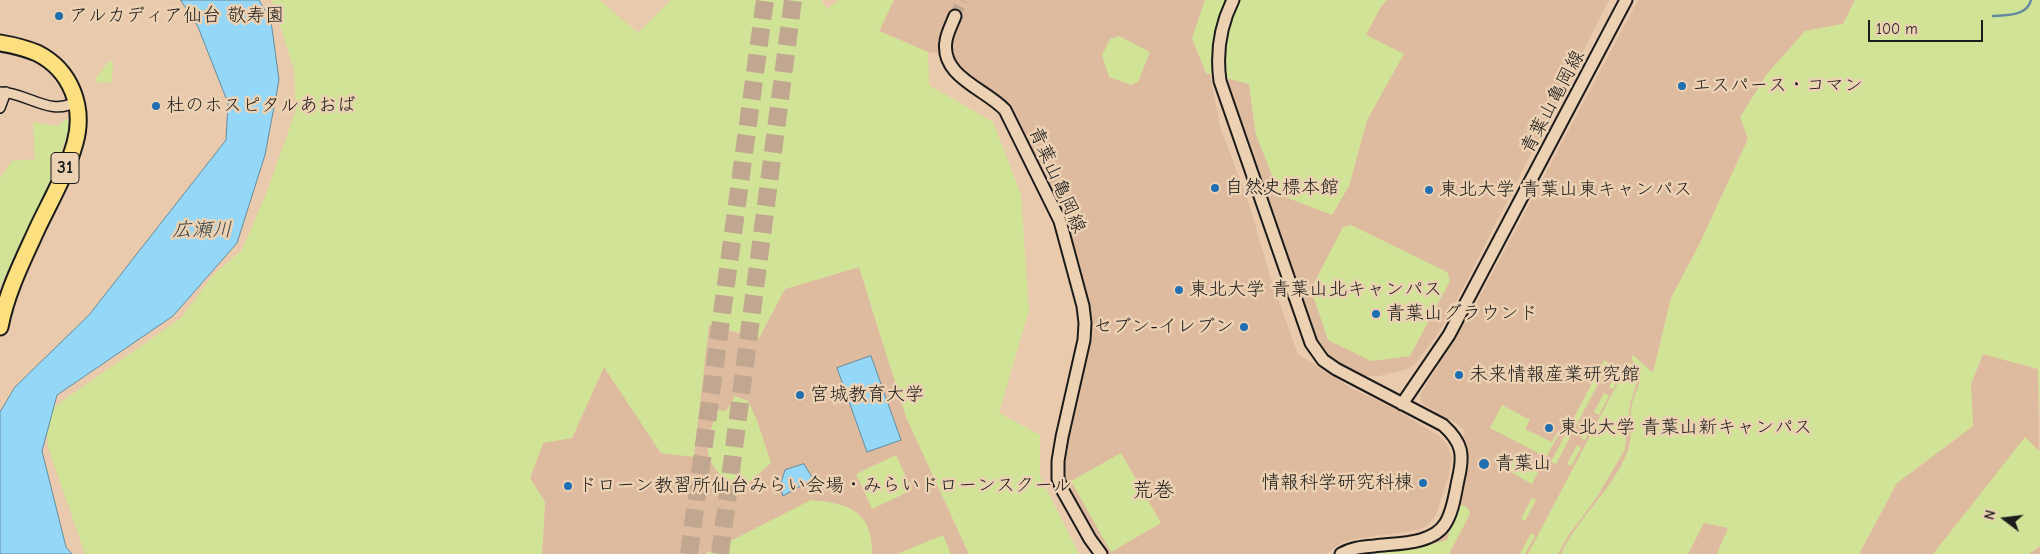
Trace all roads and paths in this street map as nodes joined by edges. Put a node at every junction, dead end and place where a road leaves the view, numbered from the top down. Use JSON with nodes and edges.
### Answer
{"nodes":[{"id":1,"x":1234,"y":0,"type":"edge"},
{"id":2,"x":1626,"y":0,"type":"edge"},
{"id":3,"x":955,"y":16,"type":"tunnel mouth"},
{"id":4,"x":0,"y":43,"type":"edge"},
{"id":5,"x":3,"y":92,"type":"edge"},
{"id":6,"x":76,"y":101,"type":"junction"},
{"id":7,"x":0,"y":108,"type":"edge"},
{"id":8,"x":0,"y":327,"type":"edge"},
{"id":9,"x":1402,"y":404,"type":"junction"},
{"id":10,"x":1101,"y":554,"type":"edge"},
{"id":11,"x":1341,"y":554,"type":"edge"}],
"edges":[{"from":1,"to":9,"type":"street"},
{"from":2,"to":9,"type":"street","name":"青葉山亀岡線"},
{"from":3,"to":10,"type":"street","name":"青葉山亀岡線"},
{"from":4,"to":6,"type":"main road","number":"31"},
{"from":5,"to":6,"type":"street"},
{"from":5,"to":7,"type":"street"},
{"from":6,"to":8,"type":"main road","number":"31"},
{"from":9,"to":11,"type":"street"}]}
